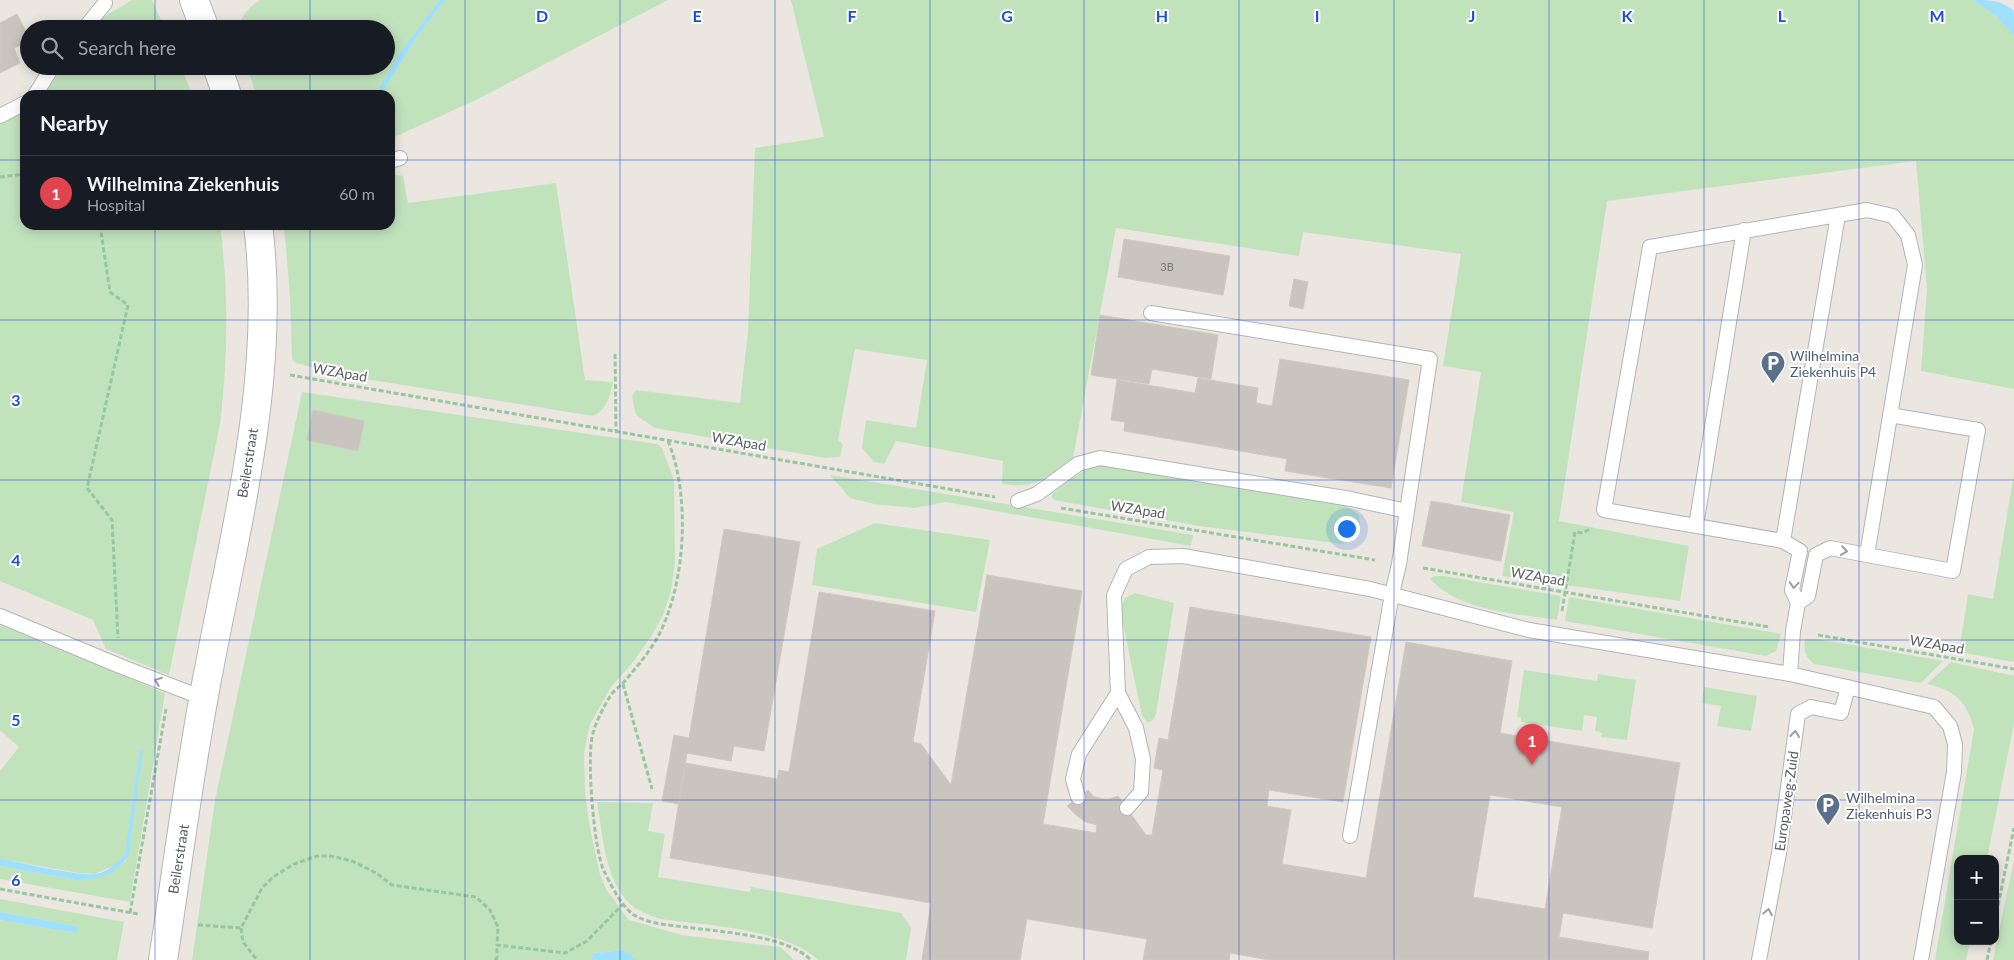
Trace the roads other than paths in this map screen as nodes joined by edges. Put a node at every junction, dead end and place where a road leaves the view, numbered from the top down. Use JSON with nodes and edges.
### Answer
{"nodes":[{"id":1,"x":194,"y":0,"type":"edge"},
{"id":2,"x":104,"y":1,"type":"edge"},
{"id":3,"x":90,"y":20,"type":"edge"},
{"id":4,"x":202,"y":20,"type":"edge"},
{"id":5,"x":47,"y":75,"type":"edge"},
{"id":6,"x":220,"y":75,"type":"edge"},
{"id":7,"x":38,"y":90,"type":"edge"},
{"id":8,"x":225,"y":90,"type":"edge"},
{"id":9,"x":20,"y":106,"type":"edge"},
{"id":10,"x":0,"y":116,"type":"edge"},
{"id":11,"x":1838,"y":215,"type":"junction"},
{"id":12,"x":258,"y":230,"type":"edge"},
{"id":13,"x":1744,"y":230,"type":"junction"},
{"id":14,"x":1151,"y":313,"type":"dead end"},
{"id":15,"x":1890,"y":415,"type":"junction"},
{"id":16,"x":1018,"y":501,"type":"road end"},
{"id":17,"x":1407,"y":511,"type":"junction"},
{"id":18,"x":1696,"y":526,"type":"junction"},
{"id":19,"x":1783,"y":541,"type":"junction"},
{"id":20,"x":1867,"y":554,"type":"junction"},
{"id":21,"x":1392,"y":594,"type":"junction"},
{"id":22,"x":1798,"y":603,"type":"junction"},
{"id":23,"x":0,"y":616,"type":"edge"},
{"id":24,"x":1790,"y":674,"type":"junction"},
{"id":25,"x":1848,"y":687,"type":"junction"},
{"id":26,"x":1118,"y":693,"type":"junction"},
{"id":27,"x":203,"y":698,"type":"junction"},
{"id":28,"x":1078,"y":797,"type":"dead end"},
{"id":29,"x":1127,"y":808,"type":"dead end"},
{"id":30,"x":1350,"y":836,"type":"dead end"},
{"id":31,"x":163,"y":960,"type":"edge"},
{"id":32,"x":1759,"y":960,"type":"edge"},
{"id":33,"x":1921,"y":960,"type":"edge"}],
"edges":[{"from":1,"to":4,"type":"street"},
{"from":2,"to":3,"type":"lane"},
{"from":5,"to":7,"type":"lane"},
{"from":6,"to":8,"type":"street"},
{"from":9,"to":10,"type":"lane"},
{"from":11,"to":13,"type":"lane"},
{"from":11,"to":15,"type":"lane"},
{"from":11,"to":19,"type":"lane"},
{"from":12,"to":27,"type":"street","name":"Beilerstraat"},
{"from":13,"to":18,"type":"lane"},
{"from":13,"to":18,"type":"lane"},
{"from":14,"to":17,"type":"lane"},
{"from":15,"to":20,"type":"lane"},
{"from":15,"to":20,"type":"lane"},
{"from":16,"to":17,"type":"lane"},
{"from":17,"to":21,"type":"lane"},
{"from":18,"to":19,"type":"lane"},
{"from":19,"to":22,"type":"lane","one_way":true},
{"from":22,"to":20,"type":"lane","one_way":true},
{"from":21,"to":24,"type":"lane"},
{"from":21,"to":26,"type":"lane"},
{"from":21,"to":30,"type":"lane"},
{"from":22,"to":24,"type":"lane"},
{"from":27,"to":23,"type":"lane","one_way":true},
{"from":24,"to":25,"type":"lane"},
{"from":32,"to":25,"type":"lane","name":"Europaweg-Zuid","one_way":true},
{"from":25,"to":33,"type":"lane"},
{"from":26,"to":28,"type":"lane"},
{"from":26,"to":29,"type":"lane"},
{"from":27,"to":31,"type":"street","name":"Beilerstraat"}]}
